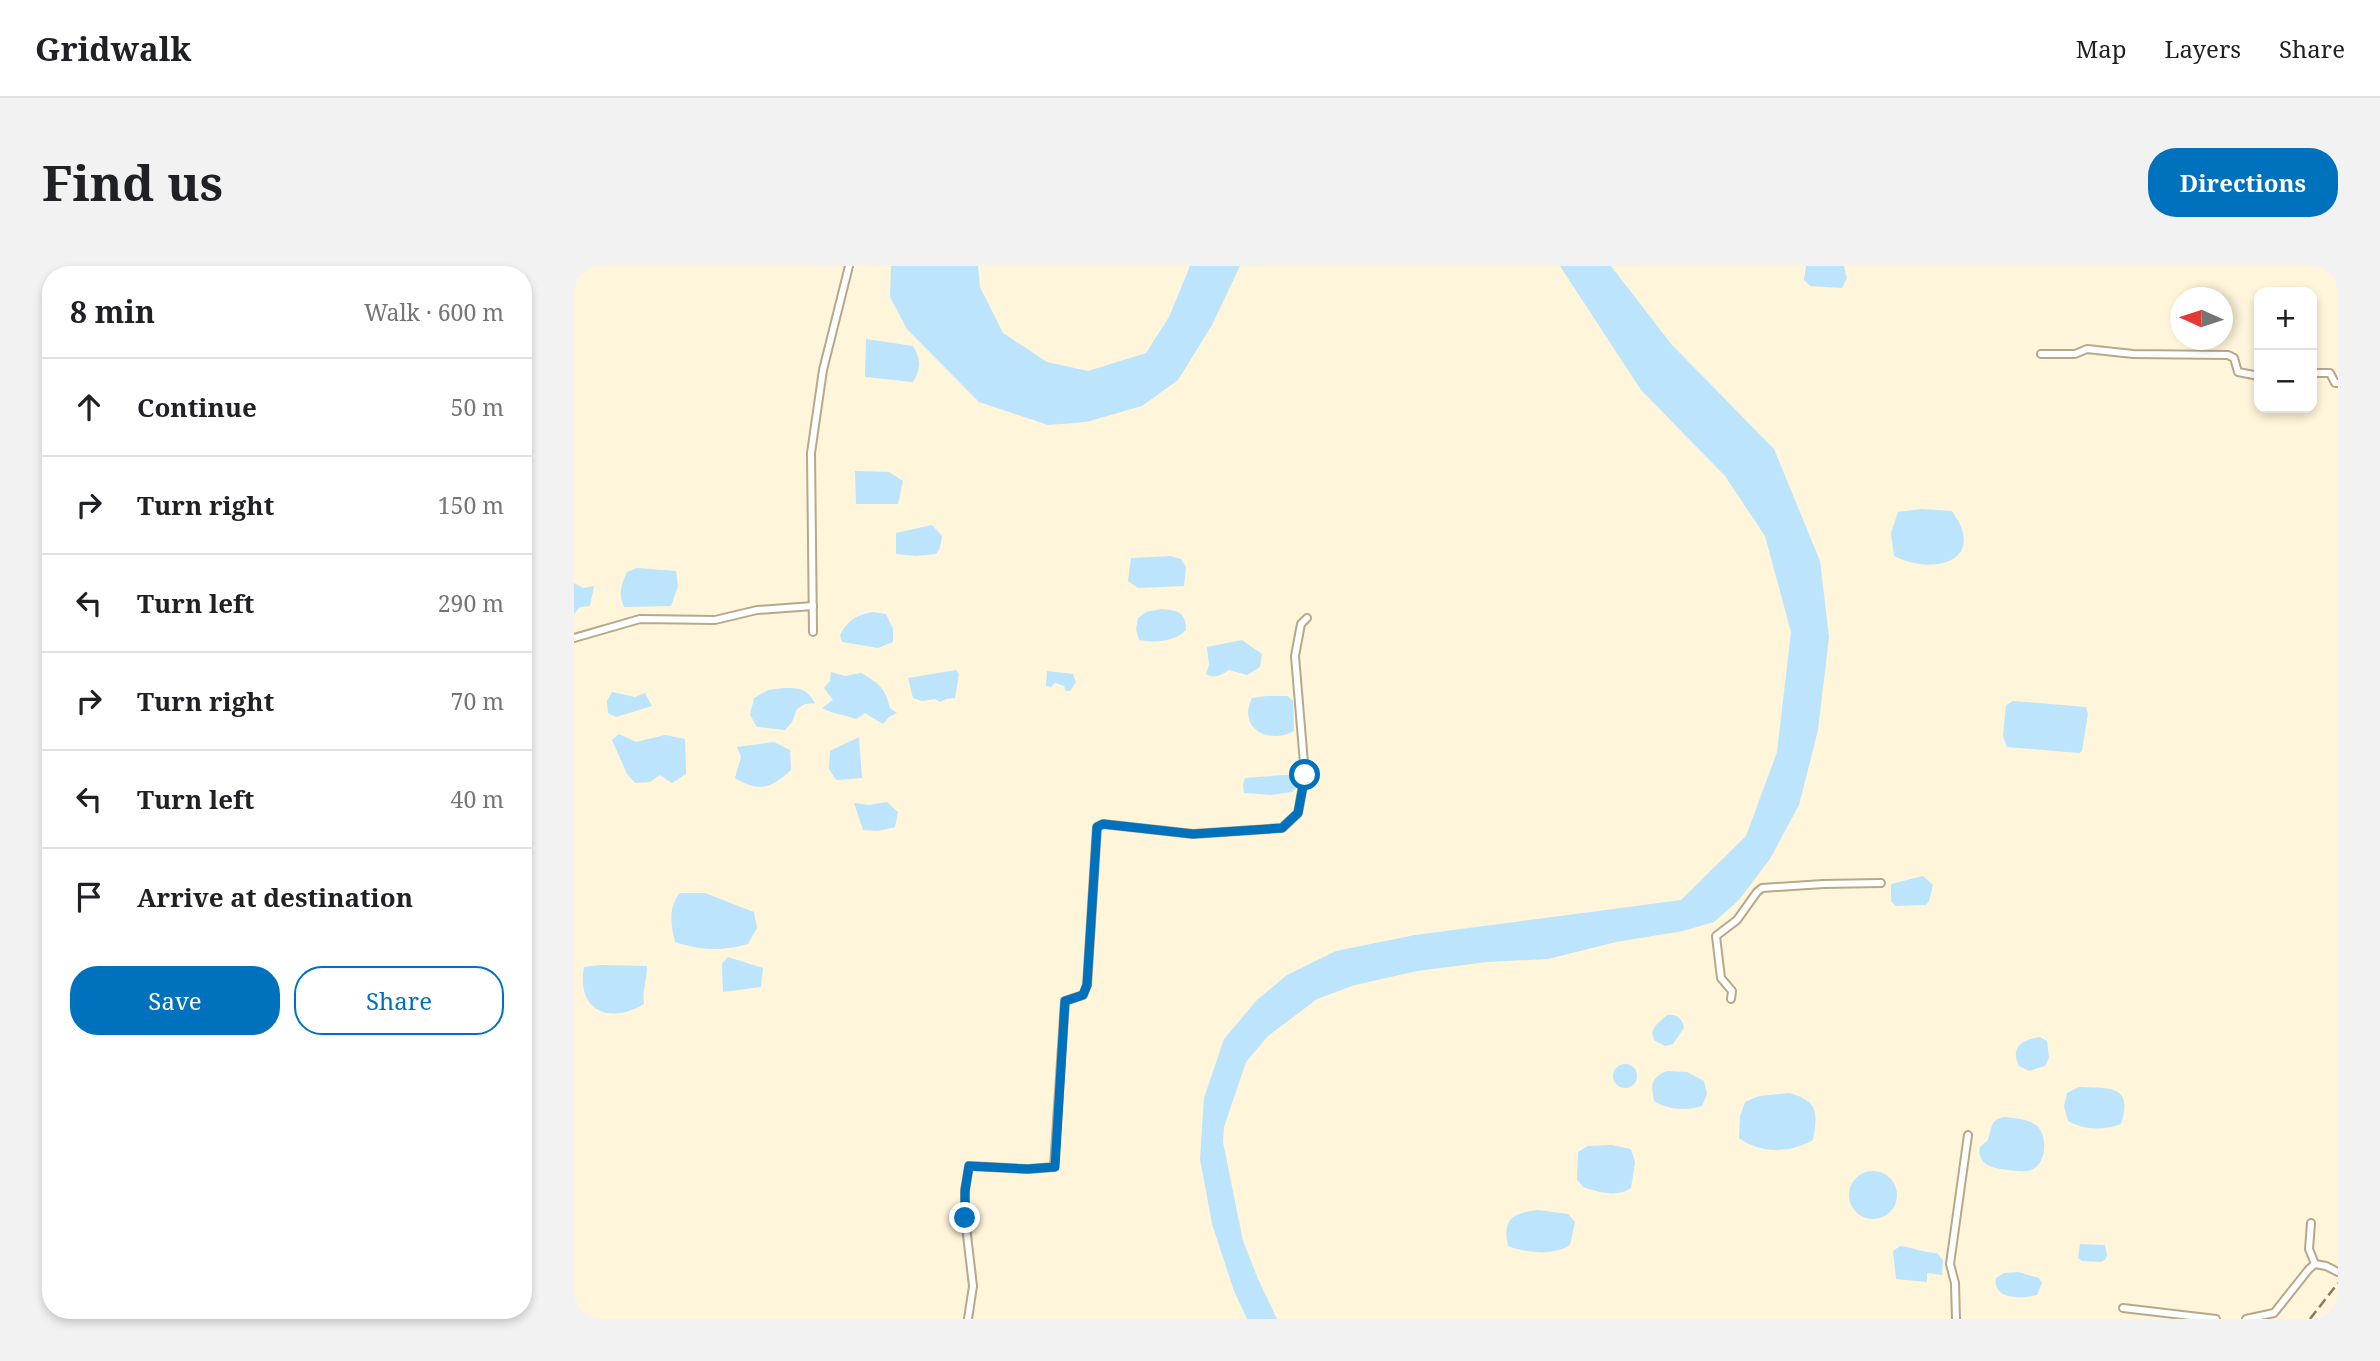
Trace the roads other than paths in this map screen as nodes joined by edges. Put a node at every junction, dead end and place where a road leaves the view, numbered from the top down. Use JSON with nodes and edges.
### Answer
{"nodes":[{"id":1,"x":849,"y":266,"type":"edge"},
{"id":2,"x":2041,"y":354,"type":"dead end"},
{"id":3,"x":2317,"y":373,"type":"edge"},
{"id":4,"x":2254,"y":375,"type":"edge"},
{"id":5,"x":2338,"y":383,"type":"edge"},
{"id":6,"x":813,"y":606,"type":"junction"},
{"id":7,"x":1307,"y":618,"type":"dead end"},
{"id":8,"x":813,"y":632,"type":"dead end"},
{"id":9,"x":574,"y":638,"type":"edge"},
{"id":10,"x":1881,"y":883,"type":"dead end"},
{"id":11,"x":1731,"y":999,"type":"dead end"},
{"id":12,"x":1968,"y":1135,"type":"dead end"},
{"id":13,"x":2311,"y":1223,"type":"dead end"},
{"id":14,"x":2315,"y":1264,"type":"junction"},
{"id":15,"x":2338,"y":1272,"type":"edge"},
{"id":16,"x":2123,"y":1308,"type":"dead end"},
{"id":17,"x":968,"y":1319,"type":"edge"},
{"id":18,"x":1956,"y":1319,"type":"edge"},
{"id":19,"x":2216,"y":1319,"type":"edge"},
{"id":20,"x":2246,"y":1319,"type":"edge"}],
"edges":[{"from":1,"to":6,"type":"street"},
{"from":2,"to":4,"type":"street"},
{"from":3,"to":5,"type":"street"},
{"from":6,"to":8,"type":"street"},
{"from":6,"to":9,"type":"street"},
{"from":7,"to":17,"type":"street"},
{"from":10,"to":11,"type":"street"},
{"from":12,"to":18,"type":"street"},
{"from":13,"to":14,"type":"street"},
{"from":14,"to":15,"type":"street"},
{"from":14,"to":20,"type":"street"},
{"from":16,"to":19,"type":"street"}]}
